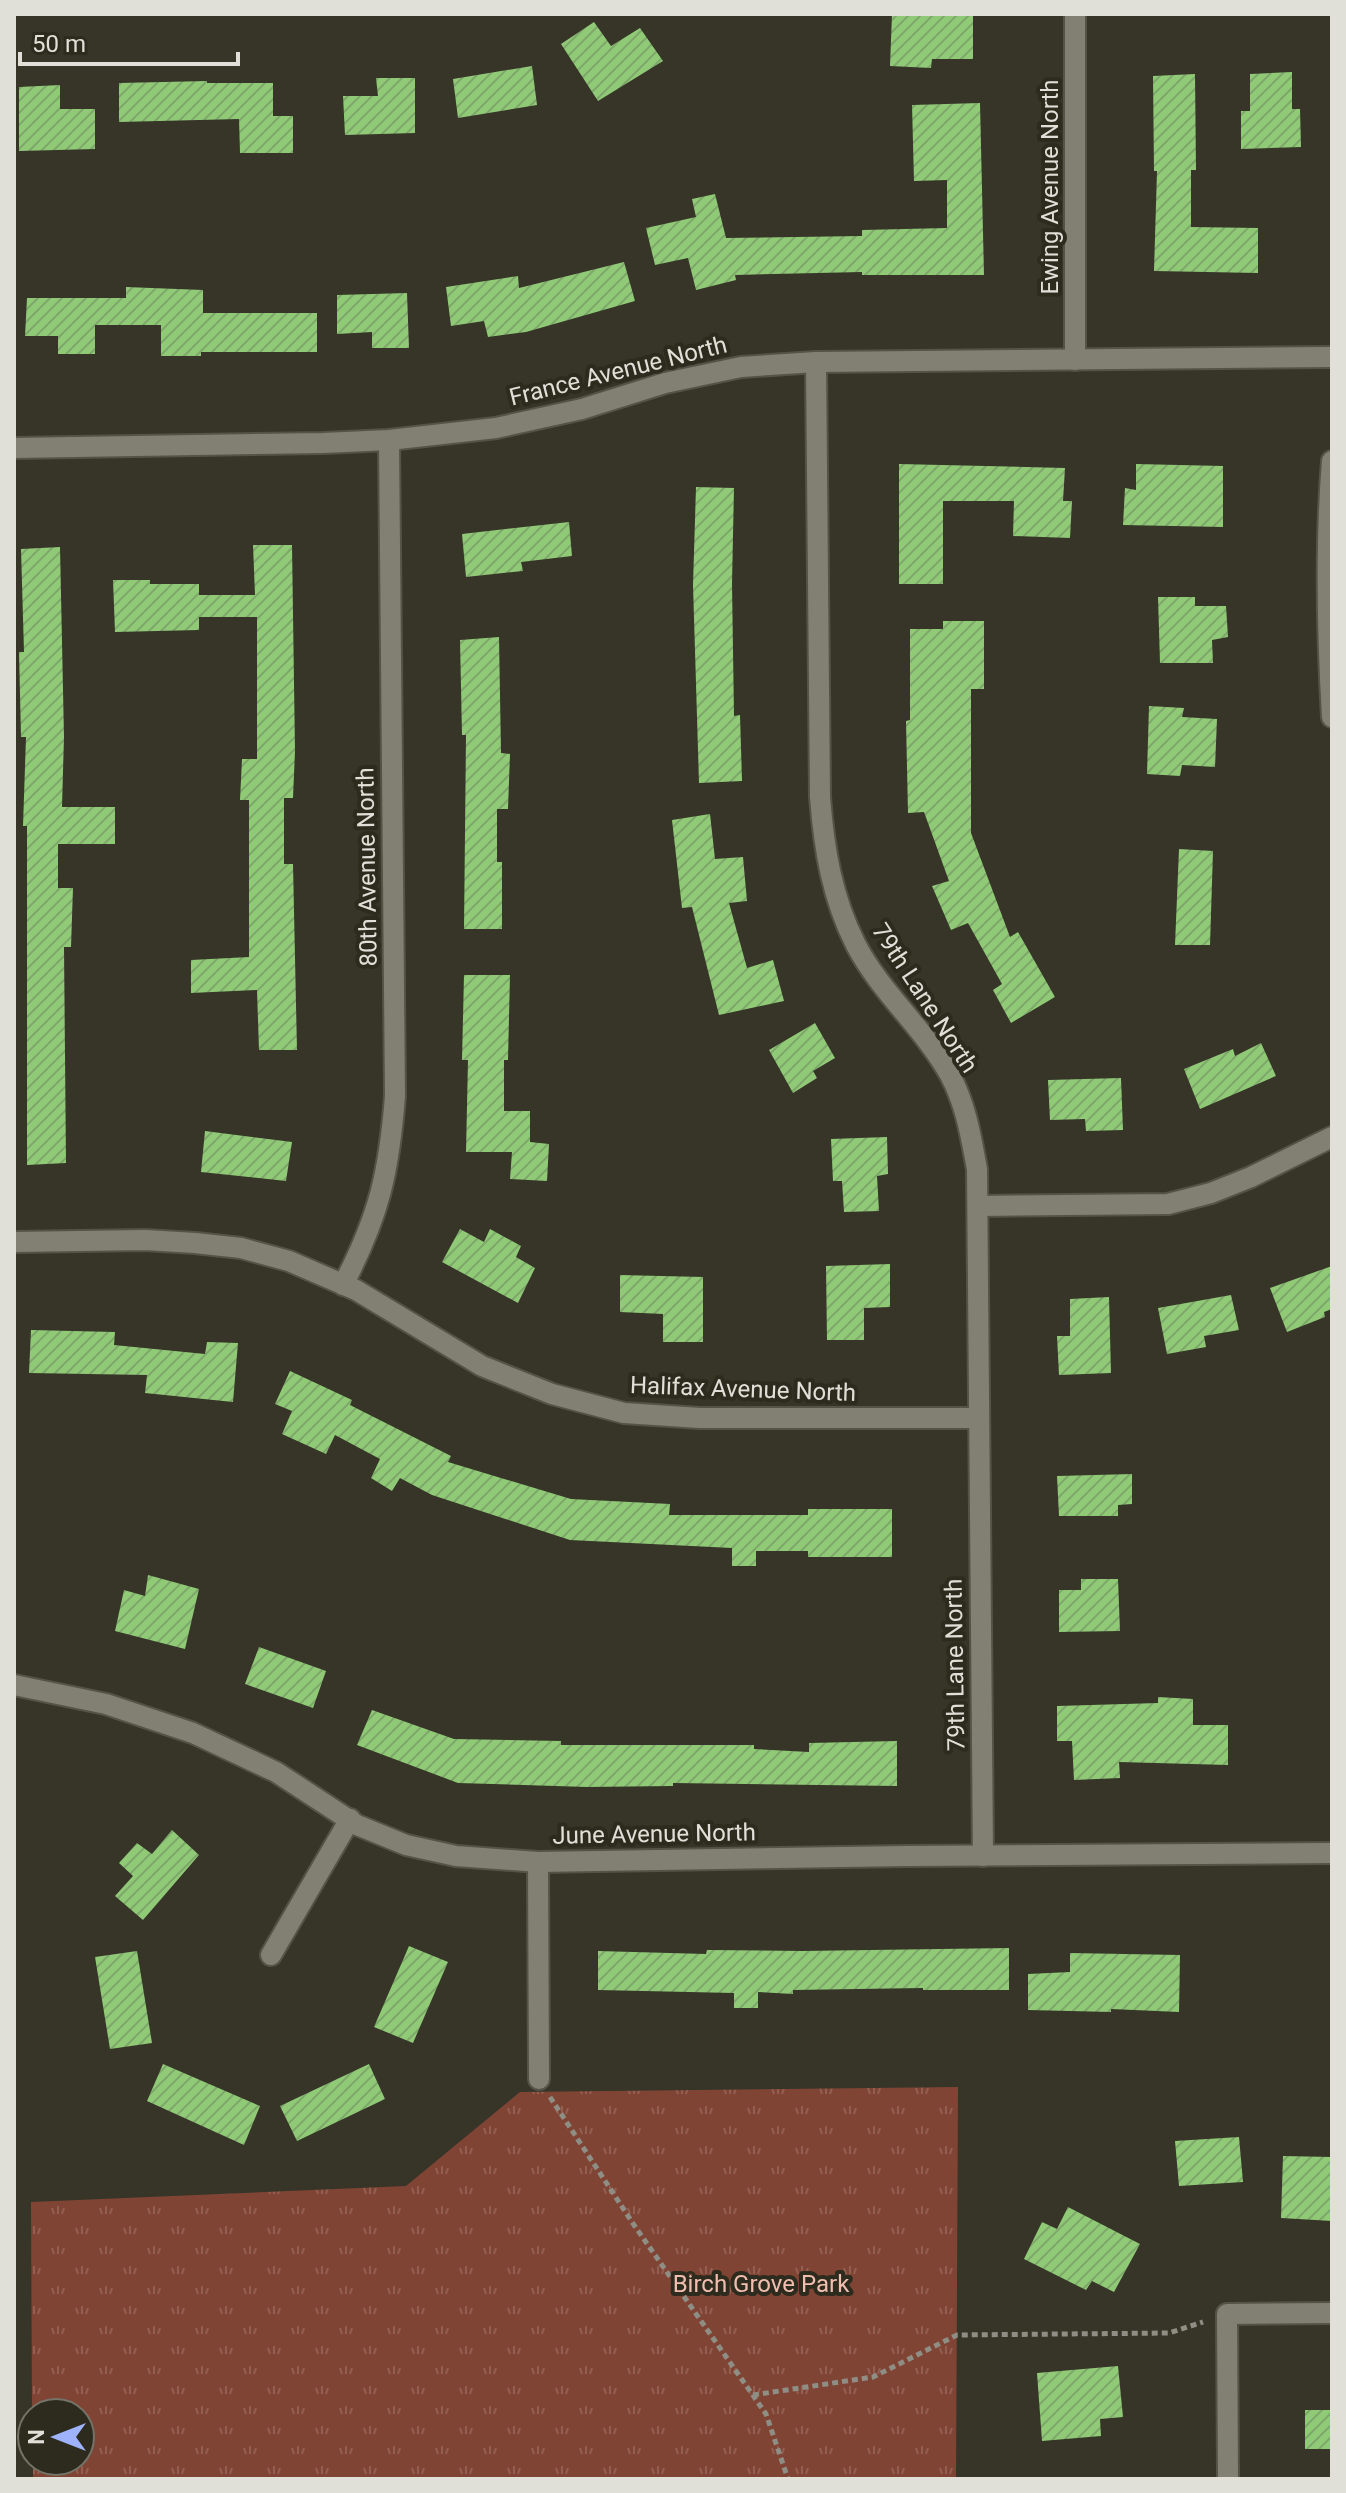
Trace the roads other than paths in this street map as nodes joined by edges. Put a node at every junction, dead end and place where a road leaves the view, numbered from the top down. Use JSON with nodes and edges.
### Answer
{"nodes":[{"id":1,"x":1075,"y":14,"type":"edge"},
{"id":2,"x":1332,"y":357,"type":"edge"},
{"id":3,"x":1075,"y":360,"type":"junction"},
{"id":4,"x":816,"y":362,"type":"junction"},
{"id":5,"x":389,"y":440,"type":"junction"},
{"id":6,"x":14,"y":448,"type":"edge"},
{"id":7,"x":1332,"y":461,"type":"edge"},
{"id":8,"x":1332,"y":717,"type":"edge"},
{"id":9,"x":1332,"y":1137,"type":"edge"},
{"id":10,"x":979,"y":1206,"type":"junction"},
{"id":11,"x":14,"y":1242,"type":"edge"},
{"id":12,"x":343,"y":1285,"type":"junction"},
{"id":13,"x":979,"y":1418,"type":"junction"},
{"id":14,"x":14,"y":1685,"type":"edge"},
{"id":15,"x":350,"y":1819,"type":"junction"},
{"id":16,"x":1332,"y":1853,"type":"edge"},
{"id":17,"x":983,"y":1856,"type":"junction"},
{"id":18,"x":538,"y":1862,"type":"junction"},
{"id":19,"x":271,"y":1955,"type":"dead end"},
{"id":20,"x":539,"y":2079,"type":"road end"},
{"id":21,"x":1332,"y":2313,"type":"edge"},
{"id":22,"x":1228,"y":2479,"type":"edge"}],
"edges":[{"from":1,"to":3,"type":"street","name":"Ewing Avenue North"},
{"from":2,"to":3,"type":"street","name":"France Avenue North"},
{"from":3,"to":4,"type":"street","name":"France Avenue North"},
{"from":4,"to":5,"type":"street","name":"France Avenue North"},
{"from":4,"to":10,"type":"street","name":"79th Lane North"},
{"from":5,"to":6,"type":"street","name":"France Avenue North"},
{"from":5,"to":12,"type":"street","name":"80th Avenue North"},
{"from":7,"to":8,"type":"street"},
{"from":9,"to":10,"type":"street"},
{"from":10,"to":13,"type":"street","name":"79th Lane North"},
{"from":11,"to":12,"type":"street","name":"Halifax Avenue North"},
{"from":12,"to":13,"type":"street","name":"Halifax Avenue North"},
{"from":13,"to":17,"type":"street","name":"79th Lane North"},
{"from":14,"to":15,"type":"street","name":"June Avenue North"},
{"from":15,"to":18,"type":"street","name":"June Avenue North"},
{"from":15,"to":19,"type":"street"},
{"from":16,"to":17,"type":"street","name":"June Avenue North"},
{"from":17,"to":18,"type":"street","name":"June Avenue North"},
{"from":18,"to":20,"type":"street"},
{"from":21,"to":22,"type":"street"}]}
